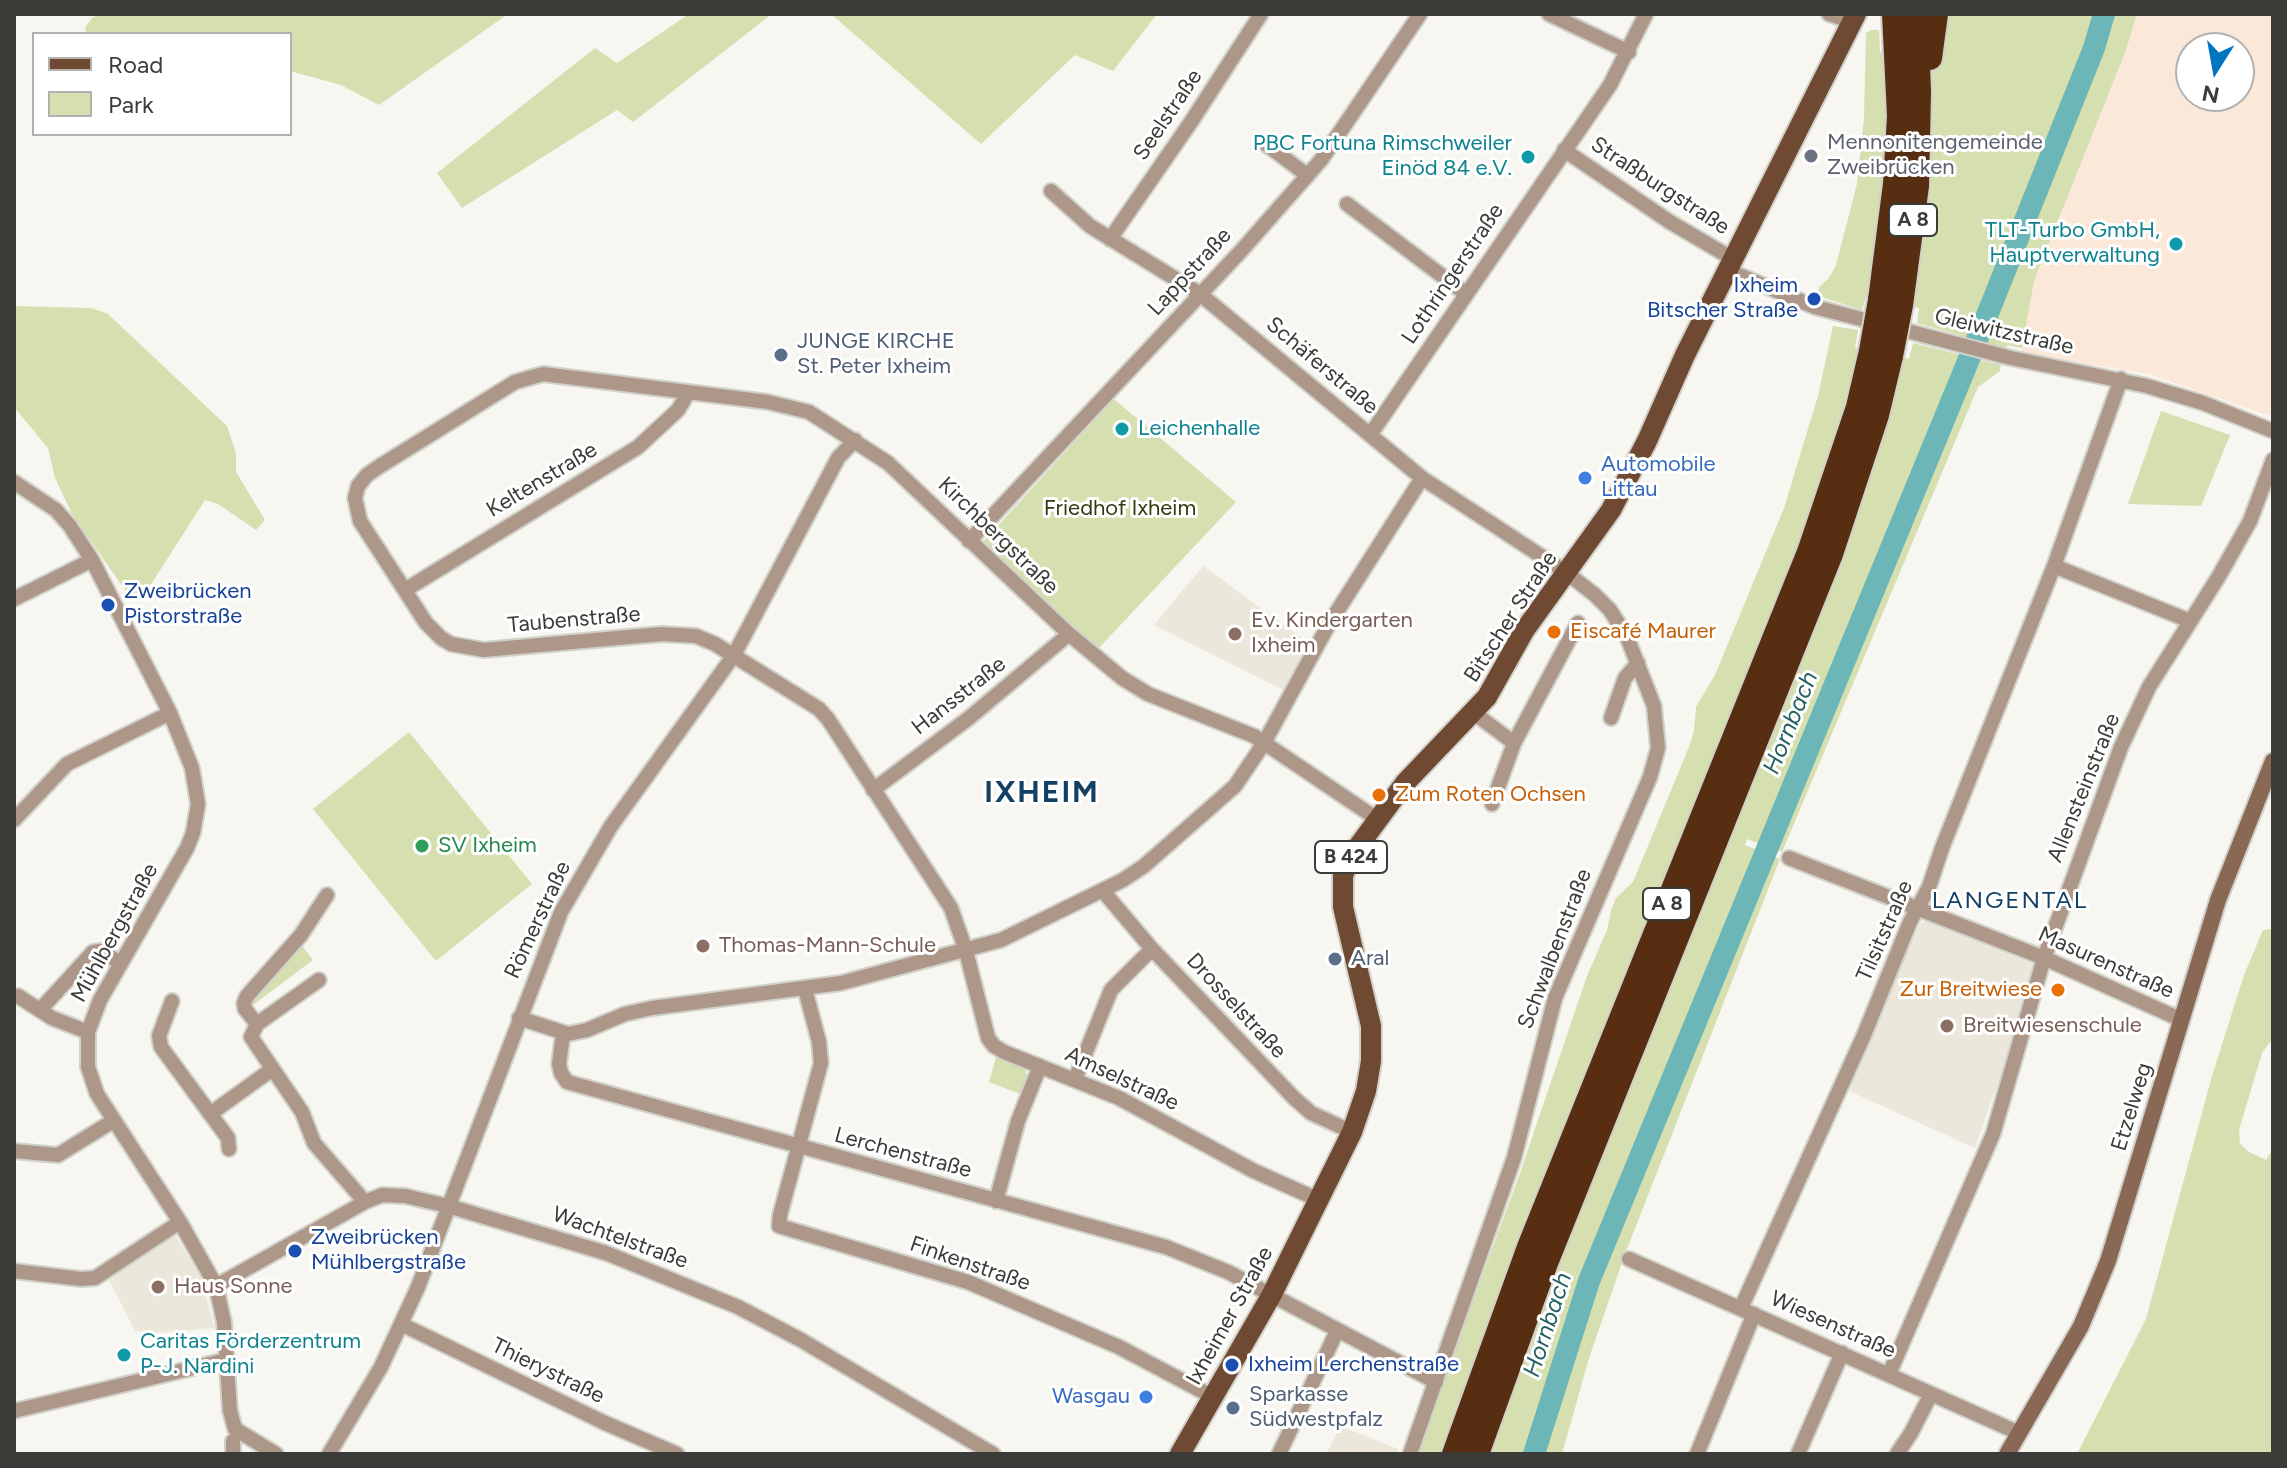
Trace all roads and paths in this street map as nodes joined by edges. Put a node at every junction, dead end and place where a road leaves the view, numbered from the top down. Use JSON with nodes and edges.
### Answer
{"nodes":[{"id":1,"x":1261,"y":14,"type":"edge"},
{"id":2,"x":1420,"y":14,"type":"edge"},
{"id":3,"x":1549,"y":14,"type":"edge"},
{"id":4,"x":1646,"y":14,"type":"edge"},
{"id":5,"x":1829,"y":14,"type":"edge"},
{"id":6,"x":1916,"y":14,"type":"edge"},
{"id":7,"x":1936,"y":14,"type":"edge"},
{"id":8,"x":1854,"y":18,"type":"edge"},
{"id":9,"x":1895,"y":22,"type":"edge"},
{"id":10,"x":1629,"y":52,"type":"junction"},
{"id":11,"x":1919,"y":134,"type":"junction"},
{"id":12,"x":1263,"y":142,"type":"dead end"},
{"id":13,"x":1564,"y":150,"type":"junction"},
{"id":14,"x":1307,"y":175,"type":"junction"},
{"id":15,"x":1051,"y":191,"type":"dead end"},
{"id":16,"x":1347,"y":204,"type":"dead end"},
{"id":17,"x":1110,"y":239,"type":"junction"},
{"id":18,"x":1730,"y":265,"type":"junction"},
{"id":19,"x":1200,"y":294,"type":"junction"},
{"id":20,"x":1466,"y":294,"type":"junction"},
{"id":21,"x":1891,"y":302,"type":"junction"},
{"id":22,"x":1881,"y":354,"type":"junction"},
{"id":23,"x":556,"y":374,"type":"joint"},
{"id":24,"x":2121,"y":379,"type":"junction"},
{"id":25,"x":688,"y":393,"type":"junction"},
{"id":26,"x":2273,"y":431,"type":"edge"},
{"id":27,"x":1370,"y":435,"type":"junction"},
{"id":28,"x":855,"y":440,"type":"junction"},
{"id":29,"x":2273,"y":460,"type":"edge"},
{"id":30,"x":1422,"y":478,"type":"junction"},
{"id":31,"x":14,"y":482,"type":"edge"},
{"id":32,"x":969,"y":541,"type":"junction"},
{"id":33,"x":92,"y":560,"type":"junction"},
{"id":34,"x":2054,"y":566,"type":"junction"},
{"id":35,"x":1567,"y":573,"type":"junction"},
{"id":36,"x":405,"y":590,"type":"junction"},
{"id":37,"x":14,"y":599,"type":"edge"},
{"id":38,"x":2190,"y":621,"type":"junction"},
{"id":39,"x":1578,"y":623,"type":"dead end"},
{"id":40,"x":1069,"y":634,"type":"junction"},
{"id":41,"x":734,"y":655,"type":"junction"},
{"id":42,"x":1638,"y":663,"type":"junction"},
{"id":43,"x":170,"y":713,"type":"junction"},
{"id":44,"x":1474,"y":713,"type":"junction"},
{"id":45,"x":1611,"y":718,"type":"dead end"},
{"id":46,"x":1264,"y":743,"type":"junction"},
{"id":47,"x":1514,"y":743,"type":"junction"},
{"id":48,"x":2273,"y":761,"type":"edge"},
{"id":49,"x":873,"y":790,"type":"junction"},
{"id":50,"x":1492,"y":804,"type":"dead end"},
{"id":51,"x":1377,"y":819,"type":"junction"},
{"id":52,"x":14,"y":820,"type":"edge"},
{"id":53,"x":1789,"y":858,"type":"dead end"},
{"id":54,"x":1103,"y":891,"type":"junction"},
{"id":55,"x":327,"y":895,"type":"dead end"},
{"id":56,"x":1919,"y":910,"type":"junction"},
{"id":57,"x":1152,"y":949,"type":"junction"},
{"id":58,"x":966,"y":951,"type":"junction"},
{"id":59,"x":2044,"y":958,"type":"junction"},
{"id":60,"x":121,"y":963,"type":"junction"},
{"id":61,"x":319,"y":980,"type":"dead end"},
{"id":62,"x":805,"y":989,"type":"junction"},
{"id":63,"x":18,"y":996,"type":"dead end"},
{"id":64,"x":172,"y":1001,"type":"dead end"},
{"id":65,"x":40,"y":1010,"type":"junction"},
{"id":66,"x":519,"y":1018,"type":"junction"},
{"id":67,"x":2182,"y":1020,"type":"junction"},
{"id":68,"x":257,"y":1024,"type":"junction"},
{"id":69,"x":88,"y":1032,"type":"junction"},
{"id":70,"x":563,"y":1034,"type":"junction"},
{"id":71,"x":1040,"y":1066,"type":"junction"},
{"id":72,"x":271,"y":1070,"type":"junction"},
{"id":73,"x":1075,"y":1079,"type":"junction"},
{"id":74,"x":210,"y":1114,"type":"junction"},
{"id":75,"x":113,"y":1121,"type":"junction"},
{"id":76,"x":1352,"y":1132,"type":"junction"},
{"id":77,"x":798,"y":1146,"type":"junction"},
{"id":78,"x":229,"y":1149,"type":"dead end"},
{"id":79,"x":14,"y":1151,"type":"edge"},
{"id":80,"x":1319,"y":1200,"type":"junction"},
{"id":81,"x":996,"y":1201,"type":"junction"},
{"id":82,"x":365,"y":1202,"type":"junction"},
{"id":83,"x":448,"y":1206,"type":"junction"},
{"id":84,"x":180,"y":1222,"type":"junction"},
{"id":85,"x":1629,"y":1259,"type":"dead end"},
{"id":86,"x":14,"y":1271,"type":"edge"},
{"id":87,"x":216,"y":1286,"type":"junction"},
{"id":88,"x":1271,"y":1296,"type":"junction"},
{"id":89,"x":1748,"y":1311,"type":"junction"},
{"id":90,"x":401,"y":1324,"type":"junction"},
{"id":91,"x":1337,"y":1331,"type":"junction"},
{"id":92,"x":1842,"y":1353,"type":"junction"},
{"id":93,"x":226,"y":1360,"type":"junction"},
{"id":94,"x":1889,"y":1374,"type":"junction"},
{"id":95,"x":1436,"y":1382,"type":"junction"},
{"id":96,"x":1931,"y":1394,"type":"junction"},
{"id":97,"x":1213,"y":1397,"type":"junction"},
{"id":98,"x":14,"y":1411,"type":"edge"},
{"id":99,"x":2019,"y":1433,"type":"junction"},
{"id":100,"x":276,"y":1454,"type":"edge"},
{"id":101,"x":329,"y":1454,"type":"edge"},
{"id":102,"x":677,"y":1454,"type":"edge"},
{"id":103,"x":993,"y":1454,"type":"edge"},
{"id":104,"x":1180,"y":1454,"type":"edge"},
{"id":105,"x":1279,"y":1454,"type":"edge"},
{"id":106,"x":1410,"y":1454,"type":"edge"},
{"id":107,"x":1454,"y":1454,"type":"edge"},
{"id":108,"x":1477,"y":1454,"type":"edge"},
{"id":109,"x":1697,"y":1454,"type":"edge"},
{"id":110,"x":1798,"y":1454,"type":"edge"},
{"id":111,"x":1897,"y":1454,"type":"edge"},
{"id":112,"x":2007,"y":1454,"type":"edge"}],
"edges":[{"from":1,"to":17,"type":"street","name":"Seelstraße"},
{"from":2,"to":14,"type":"street","name":"Lappstraße"},
{"from":3,"to":10,"type":"street"},
{"from":4,"to":10,"type":"street","name":"Lothringerstraße"},
{"from":5,"to":8,"type":"street"},
{"from":6,"to":11,"type":"highway","number":"A 8"},
{"from":7,"to":11,"type":"highway"},
{"from":8,"to":18,"type":"main road","name":"Bitscher Straße","number":"B 424"},
{"from":9,"to":21,"type":"highway","number":"A 8"},
{"from":10,"to":13,"type":"street","name":"Lothringerstraße"},
{"from":11,"to":21,"type":"highway","number":"A 8"},
{"from":12,"to":14,"type":"street"},
{"from":13,"to":18,"type":"street","name":"Straßburgstraße"},
{"from":13,"to":20,"type":"street","name":"Lothringerstraße"},
{"from":14,"to":19,"type":"street","name":"Lappstraße"},
{"from":15,"to":17,"type":"street","name":"Schäferstraße"},
{"from":16,"to":20,"type":"street"},
{"from":17,"to":19,"type":"street","name":"Schäferstraße"},
{"from":18,"to":24,"type":"street","name":"Gleiwitzstraße"},
{"from":18,"to":35,"type":"main road","name":"Bitscher Straße","number":"B 424"},
{"from":19,"to":27,"type":"street","name":"Schäferstraße"},
{"from":19,"to":32,"type":"street","name":"Lappstraße"},
{"from":20,"to":27,"type":"street","name":"Lothringerstraße"},
{"from":21,"to":22,"type":"highway","number":"A 8","bridge":true},
{"from":22,"to":107,"type":"highway","number":"A 8"},
{"from":22,"to":108,"type":"highway","number":"A 8"},
{"from":23,"to":25,"type":"street","name":"Kirchbergstraße"},
{"from":23,"to":36,"type":"street","name":"Taubenstraße"},
{"from":24,"to":26,"type":"street","name":"Gleiwitzstraße"},
{"from":24,"to":34,"type":"street","name":"Tilsitstraße"},
{"from":25,"to":28,"type":"street","name":"Kirchbergstraße"},
{"from":25,"to":36,"type":"street","name":"Keltenstraße"},
{"from":27,"to":30,"type":"street","name":"Schäferstraße"},
{"from":28,"to":32,"type":"street","name":"Kirchbergstraße"},
{"from":28,"to":41,"type":"street","name":"Römerstraße"},
{"from":29,"to":38,"type":"street","name":"Allensteinstraße"},
{"from":30,"to":35,"type":"street","name":"Schäferstraße"},
{"from":30,"to":46,"type":"street"},
{"from":31,"to":33,"type":"street","name":"Mühlbergstraße"},
{"from":32,"to":40,"type":"street","name":"Kirchbergstraße"},
{"from":33,"to":37,"type":"street"},
{"from":33,"to":43,"type":"street","name":"Mühlbergstraße"},
{"from":34,"to":38,"type":"street"},
{"from":34,"to":56,"type":"street","name":"Tilsitstraße"},
{"from":35,"to":42,"type":"street","name":"Schwalbenstraße"},
{"from":35,"to":44,"type":"main road","name":"Bitscher Straße","number":"B 424"},
{"from":36,"to":41,"type":"street","name":"Taubenstraße"},
{"from":38,"to":59,"type":"street","name":"Allensteinstraße"},
{"from":39,"to":47,"type":"street"},
{"from":40,"to":46,"type":"street","name":"Kirchbergstraße"},
{"from":40,"to":49,"type":"street","name":"Hansstraße"},
{"from":41,"to":49,"type":"street","name":"Taubenstraße"},
{"from":41,"to":66,"type":"street","name":"Römerstraße"},
{"from":42,"to":45,"type":"street"},
{"from":42,"to":95,"type":"street","name":"Schwalbenstraße"},
{"from":43,"to":52,"type":"street"},
{"from":43,"to":60,"type":"street","name":"Mühlbergstraße"},
{"from":44,"to":47,"type":"street"},
{"from":44,"to":51,"type":"main road","name":"Bitscher Straße","number":"B 424"},
{"from":46,"to":51,"type":"street","name":"Kirchbergstraße"},
{"from":46,"to":54,"type":"street"},
{"from":47,"to":50,"type":"street"},
{"from":48,"to":67,"type":"street","name":"Etzelweg"},
{"from":49,"to":58,"type":"street","name":"Taubenstraße"},
{"from":51,"to":76,"type":"main road","name":"Bitscher Straße","number":"B 424"},
{"from":53,"to":56,"type":"street","name":"Masurenstraße"},
{"from":54,"to":57,"type":"street","name":"Drosselstraße"},
{"from":54,"to":58,"type":"street"},
{"from":55,"to":68,"type":"street"},
{"from":56,"to":59,"type":"street","name":"Masurenstraße"},
{"from":56,"to":89,"type":"street","name":"Tilsitstraße"},
{"from":57,"to":73,"type":"street"},
{"from":57,"to":76,"type":"street","name":"Drosselstraße"},
{"from":58,"to":62,"type":"street"},
{"from":58,"to":71,"type":"street","name":"Amselstraße"},
{"from":59,"to":67,"type":"street","name":"Masurenstraße"},
{"from":59,"to":94,"type":"street","name":"Allensteinstraße"},
{"from":60,"to":65,"type":"street"},
{"from":60,"to":69,"type":"street","name":"Mühlbergstraße"},
{"from":61,"to":68,"type":"street"},
{"from":62,"to":70,"type":"street"},
{"from":62,"to":77,"type":"street"},
{"from":63,"to":65,"type":"street"},
{"from":64,"to":74,"type":"street"},
{"from":65,"to":69,"type":"street"},
{"from":66,"to":70,"type":"street"},
{"from":66,"to":83,"type":"street","name":"Römerstraße"},
{"from":67,"to":99,"type":"street","name":"Etzelweg"},
{"from":68,"to":72,"type":"street"},
{"from":69,"to":75,"type":"street","name":"Mühlbergstraße"},
{"from":70,"to":77,"type":"street","name":"Lerchenstraße"},
{"from":71,"to":73,"type":"street","name":"Amselstraße"},
{"from":71,"to":81,"type":"street"},
{"from":72,"to":74,"type":"street"},
{"from":72,"to":82,"type":"street"},
{"from":73,"to":80,"type":"street","name":"Amselstraße"},
{"from":74,"to":78,"type":"street"},
{"from":75,"to":79,"type":"street"},
{"from":75,"to":84,"type":"street","name":"Mühlbergstraße"},
{"from":76,"to":80,"type":"main road","name":"Bitscher Straße","number":"B 424"},
{"from":77,"to":81,"type":"street","name":"Lerchenstraße"},
{"from":77,"to":97,"type":"street","name":"Finkenstraße"},
{"from":80,"to":88,"type":"main road","name":"Ixheimer Straße","number":"B 424"},
{"from":81,"to":88,"type":"street","name":"Lerchenstraße"},
{"from":82,"to":83,"type":"street","name":"Wachtelstraße"},
{"from":82,"to":87,"type":"street","name":"Wachtelstraße"},
{"from":83,"to":90,"type":"street","name":"Römerstraße"},
{"from":83,"to":103,"type":"street","name":"Wachtelstraße"},
{"from":84,"to":86,"type":"street"},
{"from":84,"to":87,"type":"street","name":"Mühlbergstraße"},
{"from":85,"to":89,"type":"street","name":"Wiesenstraße"},
{"from":87,"to":93,"type":"street","name":"Mühlbergstraße"},
{"from":88,"to":91,"type":"street","name":"Lerchenstraße"},
{"from":88,"to":97,"type":"main road","name":"Ixheimer Straße","number":"B 424"},
{"from":89,"to":92,"type":"street","name":"Wiesenstraße"},
{"from":89,"to":109,"type":"street","name":"Tilsitstraße"},
{"from":90,"to":101,"type":"street","name":"Römerstraße"},
{"from":90,"to":102,"type":"street","name":"Thierystraße"},
{"from":91,"to":95,"type":"street","name":"Lerchenstraße"},
{"from":91,"to":105,"type":"street"},
{"from":92,"to":94,"type":"street","name":"Wiesenstraße"},
{"from":92,"to":110,"type":"street"},
{"from":93,"to":98,"type":"street"},
{"from":93,"to":100,"type":"street","name":"Mühlbergstraße"},
{"from":94,"to":96,"type":"street","name":"Wiesenstraße"},
{"from":95,"to":106,"type":"street","name":"Schwalbenstraße"},
{"from":96,"to":99,"type":"street","name":"Wiesenstraße"},
{"from":96,"to":111,"type":"street"},
{"from":97,"to":104,"type":"main road","name":"Ixheimer Straße","number":"B 424"},
{"from":99,"to":112,"type":"street","name":"Etzelweg"}]}
